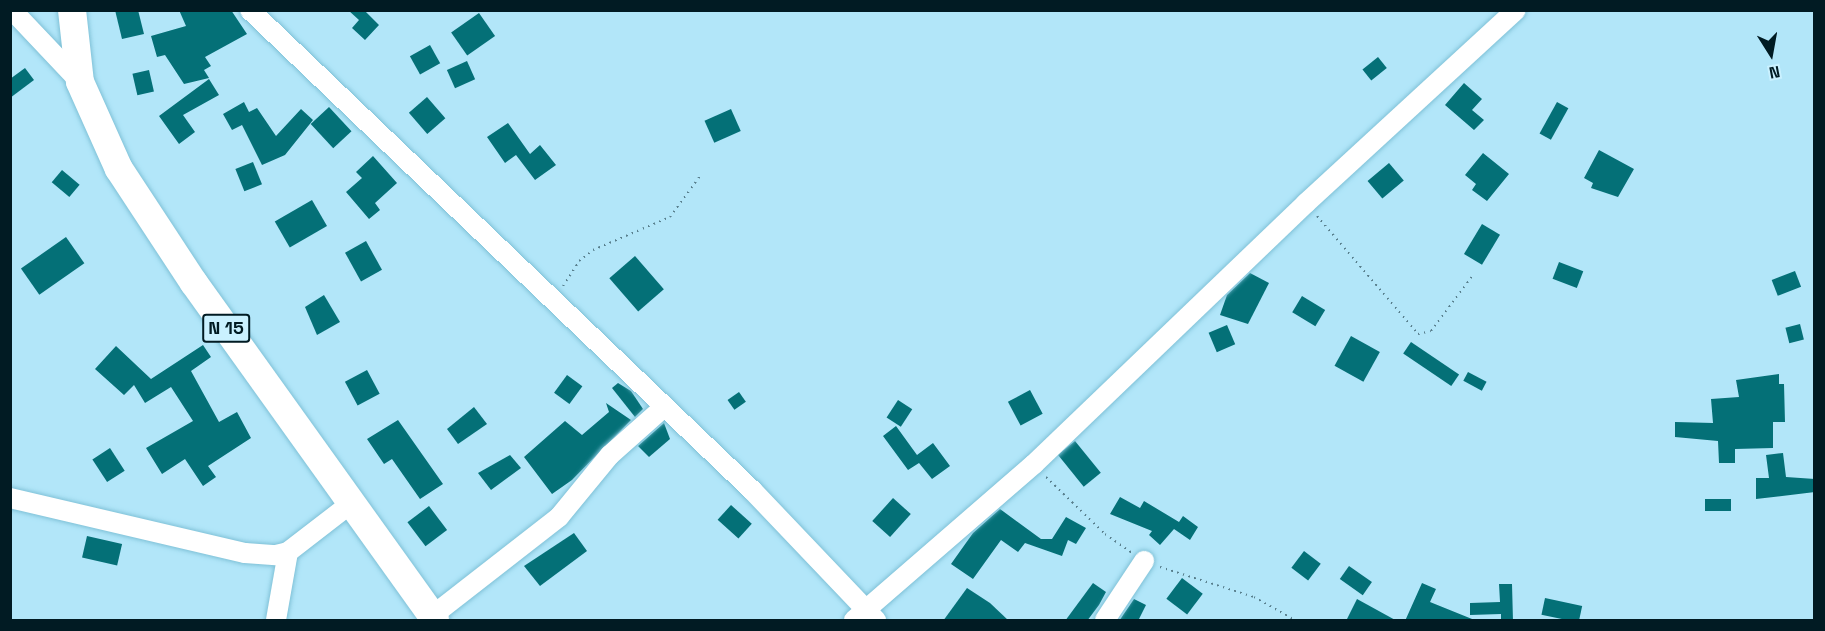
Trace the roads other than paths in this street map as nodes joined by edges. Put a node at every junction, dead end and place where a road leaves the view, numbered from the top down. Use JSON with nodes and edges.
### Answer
{"nodes":[{"id":1,"x":12,"y":10,"type":"edge"},
{"id":2,"x":72,"y":10,"type":"edge"},
{"id":3,"x":250,"y":10,"type":"edge"},
{"id":4,"x":1516,"y":10,"type":"edge"},
{"id":5,"x":80,"y":82,"type":"junction"},
{"id":6,"x":663,"y":408,"type":"junction"},
{"id":7,"x":10,"y":498,"type":"edge"},
{"id":8,"x":350,"y":504,"type":"junction"},
{"id":9,"x":288,"y":552,"type":"junction"},
{"id":10,"x":1144,"y":561,"type":"dead end"},
{"id":11,"x":865,"y":617,"type":"edge"},
{"id":12,"x":433,"y":618,"type":"edge"},
{"id":13,"x":276,"y":621,"type":"edge"},
{"id":14,"x":1106,"y":621,"type":"edge"}],
"edges":[{"from":1,"to":5,"type":"street"},
{"from":2,"to":5,"type":"highway","number":"N 15"},
{"from":3,"to":6,"type":"street"},
{"from":4,"to":11,"type":"street"},
{"from":5,"to":8,"type":"highway","number":"N 15"},
{"from":6,"to":11,"type":"street"},
{"from":6,"to":12,"type":"street"},
{"from":7,"to":9,"type":"street"},
{"from":8,"to":9,"type":"street"},
{"from":8,"to":12,"type":"highway","number":"N 15"},
{"from":9,"to":13,"type":"street"},
{"from":10,"to":14,"type":"street"}]}
